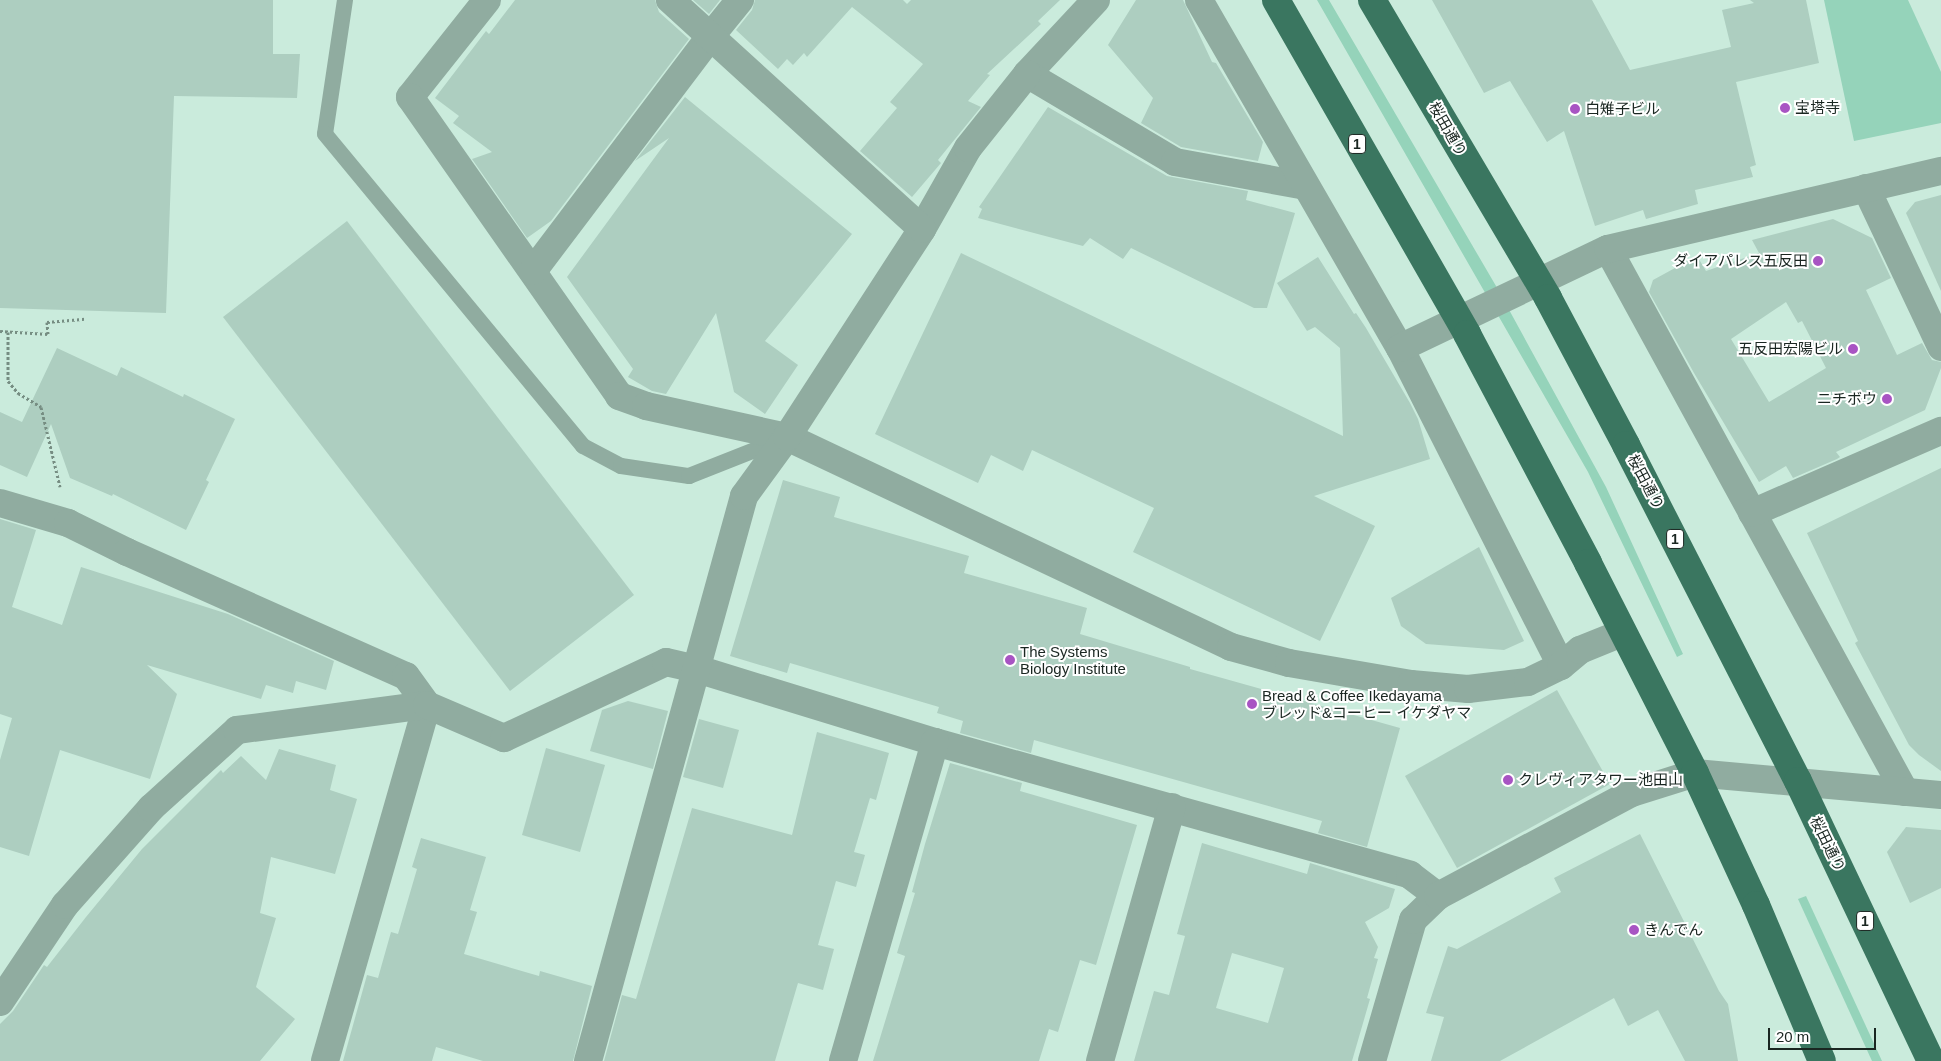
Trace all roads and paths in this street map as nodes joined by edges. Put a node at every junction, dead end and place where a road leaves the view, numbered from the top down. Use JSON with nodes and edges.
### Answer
{"nodes":[{"id":1,"x":345,"y":0,"type":"edge"},
{"id":2,"x":487,"y":0,"type":"edge"},
{"id":3,"x":670,"y":0,"type":"edge"},
{"id":4,"x":740,"y":0,"type":"edge"},
{"id":5,"x":1096,"y":0,"type":"edge"},
{"id":6,"x":1199,"y":0,"type":"edge"},
{"id":7,"x":1276,"y":0,"type":"edge"},
{"id":8,"x":1372,"y":0,"type":"edge"},
{"id":9,"x":710,"y":37,"type":"junction"},
{"id":10,"x":1026,"y":74,"type":"junction"},
{"id":11,"x":1941,"y":172,"type":"edge"},
{"id":12,"x":1306,"y":186,"type":"junction"},
{"id":13,"x":1866,"y":188,"type":"junction"},
{"id":14,"x":922,"y":229,"type":"junction"},
{"id":15,"x":1608,"y":249,"type":"junction"},
{"id":16,"x":533,"y":271,"type":"junction"},
{"id":17,"x":85,"y":319,"type":"dead end"},
{"id":18,"x":0,"y":331,"type":"edge"},
{"id":19,"x":8,"y":332,"type":"junction"},
{"id":20,"x":1941,"y":347,"type":"edge"},
{"id":21,"x":1400,"y":348,"type":"junction"},
{"id":22,"x":1941,"y":432,"type":"edge"},
{"id":23,"x":787,"y":437,"type":"junction"},
{"id":24,"x":0,"y":503,"type":"edge"},
{"id":25,"x":1752,"y":514,"type":"junction"},
{"id":26,"x":68,"y":523,"type":"junction"},
{"id":27,"x":1622,"y":633,"type":"junction"},
{"id":28,"x":1561,"y":666,"type":"junction"},
{"id":29,"x":697,"y":669,"type":"junction"},
{"id":30,"x":427,"y":705,"type":"junction"},
{"id":31,"x":935,"y":742,"type":"junction"},
{"id":32,"x":1695,"y":773,"type":"junction"},
{"id":33,"x":1798,"y":781,"type":"junction"},
{"id":34,"x":1905,"y":792,"type":"junction"},
{"id":35,"x":1941,"y":795,"type":"edge"},
{"id":36,"x":1172,"y":807,"type":"junction"},
{"id":37,"x":1438,"y":896,"type":"junction"},
{"id":38,"x":0,"y":1002,"type":"edge"},
{"id":39,"x":325,"y":1061,"type":"edge"},
{"id":40,"x":588,"y":1061,"type":"edge"},
{"id":41,"x":843,"y":1061,"type":"edge"},
{"id":42,"x":1100,"y":1061,"type":"edge"},
{"id":43,"x":1372,"y":1061,"type":"edge"},
{"id":44,"x":1822,"y":1061,"type":"edge"},
{"id":45,"x":1931,"y":1061,"type":"edge"}],
"edges":[{"from":1,"to":23,"type":"lane"},
{"from":2,"to":16,"type":"street"},
{"from":3,"to":9,"type":"street"},
{"from":4,"to":9,"type":"street"},
{"from":5,"to":10,"type":"street"},
{"from":6,"to":12,"type":"street"},
{"from":7,"to":27,"type":"highway","number":"1"},
{"from":8,"to":33,"type":"highway","name":"桜田通り","number":"1"},
{"from":9,"to":14,"type":"street"},
{"from":9,"to":16,"type":"street"},
{"from":10,"to":12,"type":"street"},
{"from":10,"to":14,"type":"street"},
{"from":11,"to":13,"type":"street"},
{"from":12,"to":21,"type":"street"},
{"from":13,"to":15,"type":"street"},
{"from":13,"to":20,"type":"street"},
{"from":14,"to":23,"type":"street"},
{"from":15,"to":21,"type":"street"},
{"from":15,"to":25,"type":"street"},
{"from":16,"to":23,"type":"street"},
{"from":17,"to":19,"type":"path"},
{"from":18,"to":19,"type":"path"},
{"from":19,"to":26,"type":"path"},
{"from":21,"to":28,"type":"street"},
{"from":22,"to":25,"type":"street"},
{"from":23,"to":28,"type":"street"},
{"from":23,"to":29,"type":"street"},
{"from":24,"to":26,"type":"street"},
{"from":25,"to":34,"type":"street"},
{"from":26,"to":30,"type":"street"},
{"from":27,"to":28,"type":"street"},
{"from":27,"to":32,"type":"highway","number":"1"},
{"from":29,"to":30,"type":"street"},
{"from":29,"to":31,"type":"street"},
{"from":29,"to":40,"type":"street"},
{"from":30,"to":38,"type":"street"},
{"from":30,"to":39,"type":"street"},
{"from":31,"to":36,"type":"street"},
{"from":31,"to":41,"type":"street"},
{"from":32,"to":33,"type":"street"},
{"from":32,"to":37,"type":"street"},
{"from":32,"to":44,"type":"highway","number":"1"},
{"from":33,"to":34,"type":"street"},
{"from":33,"to":45,"type":"highway","name":"桜田通り","number":"1"},
{"from":34,"to":35,"type":"street"},
{"from":36,"to":37,"type":"street"},
{"from":36,"to":42,"type":"street"},
{"from":37,"to":43,"type":"street"}]}
